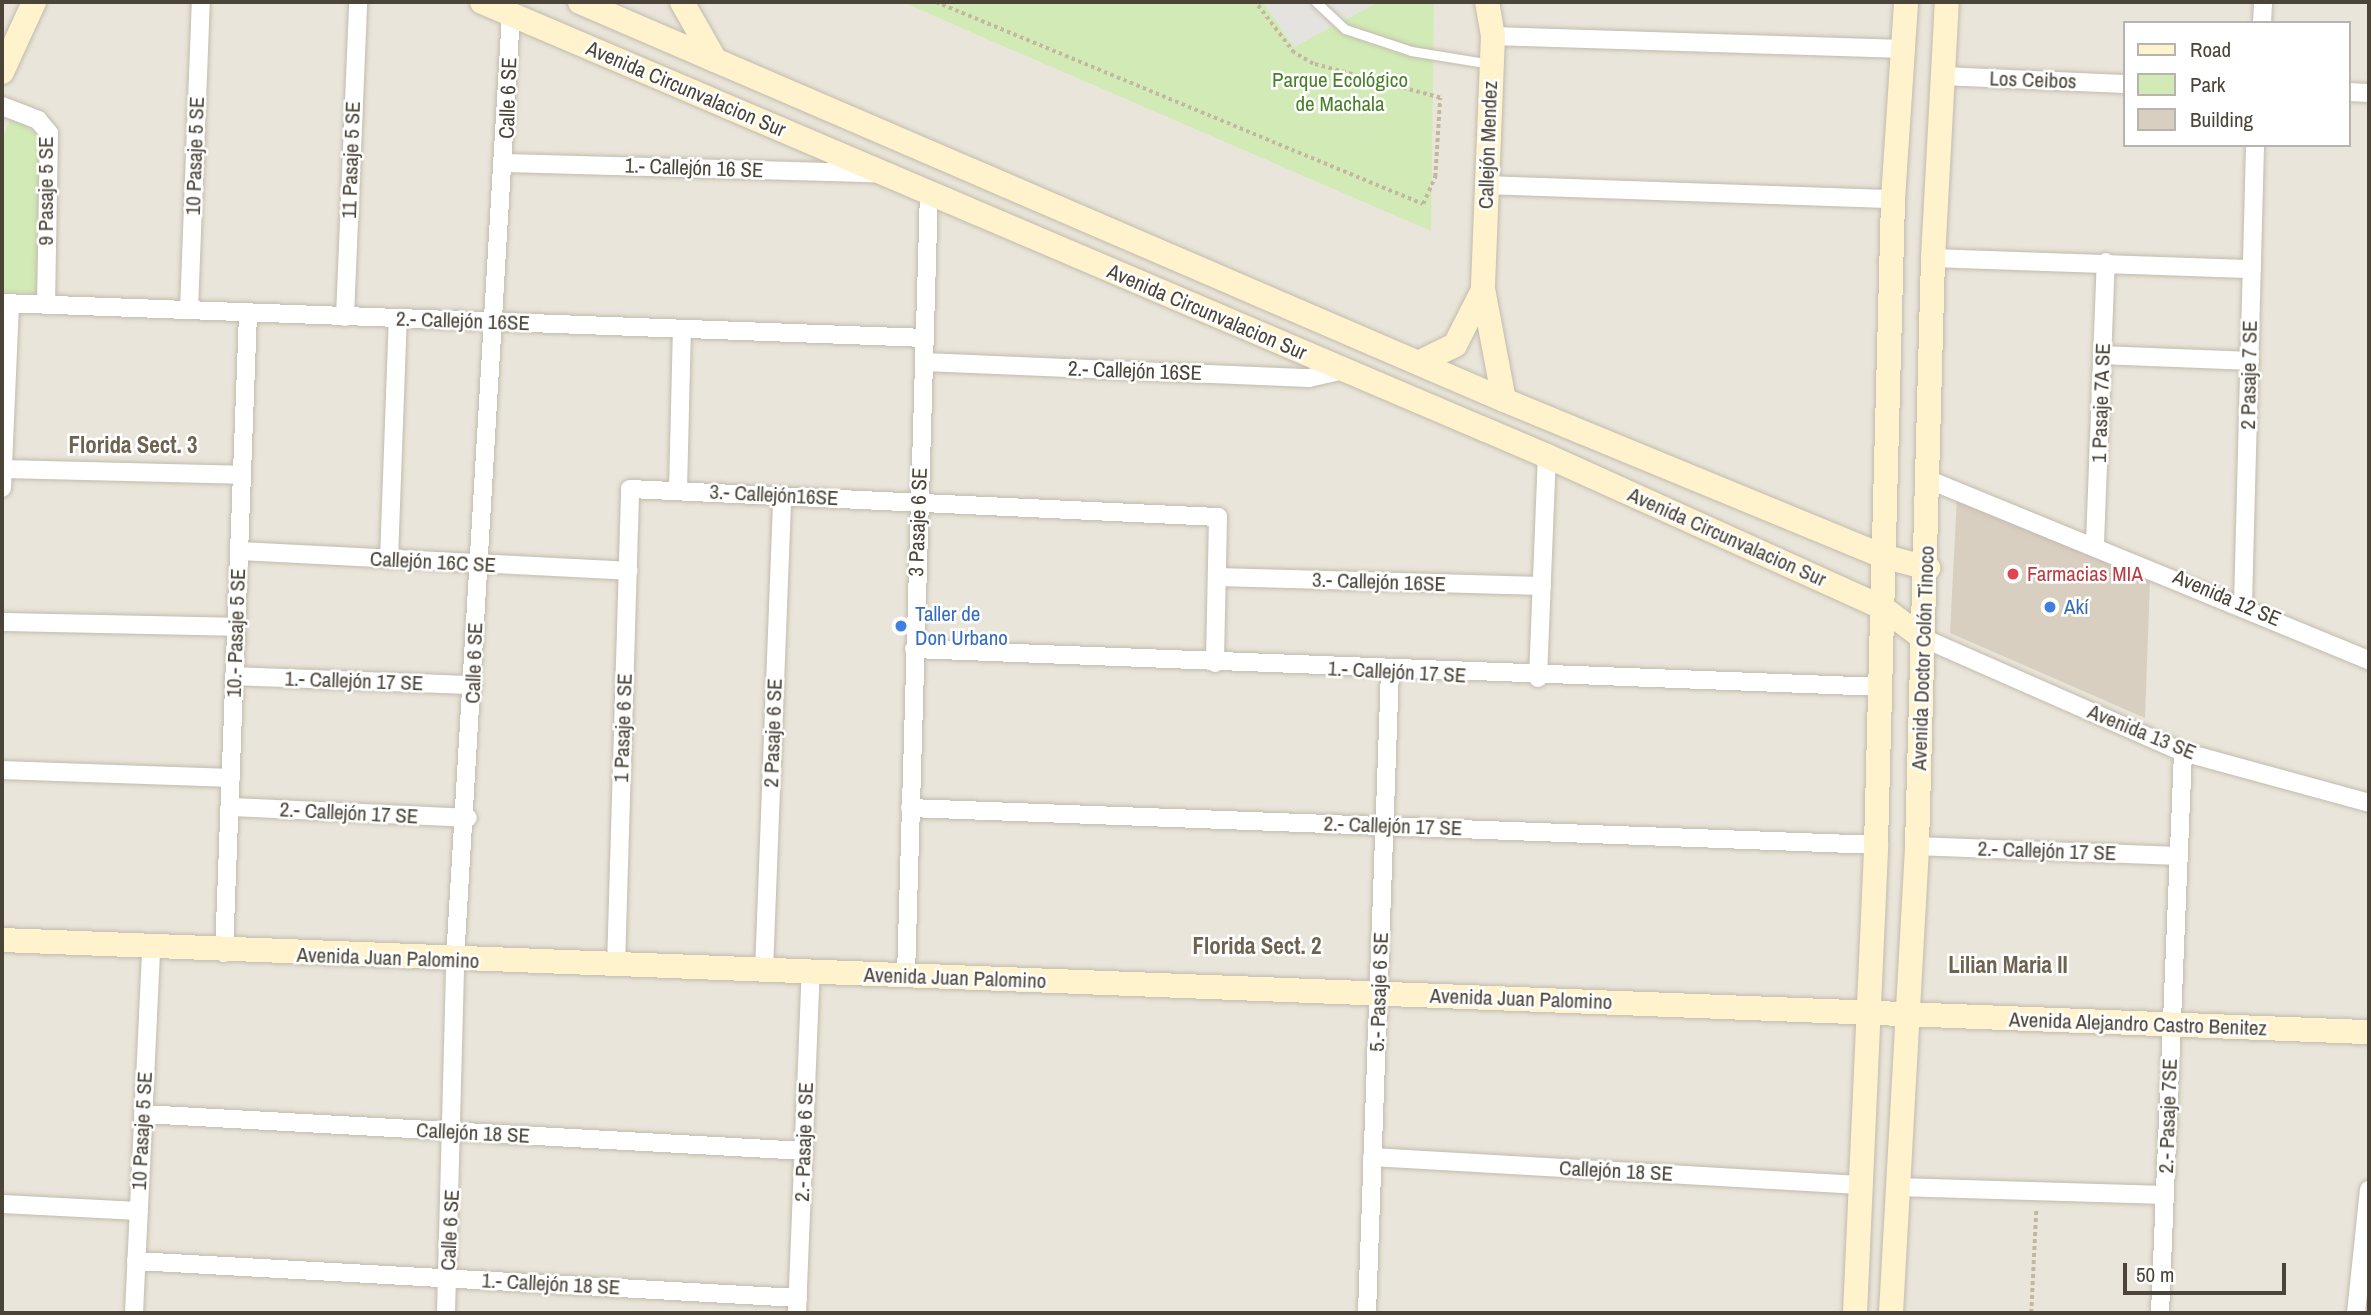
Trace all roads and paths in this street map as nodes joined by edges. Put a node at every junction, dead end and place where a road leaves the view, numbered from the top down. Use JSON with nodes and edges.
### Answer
{"nodes":[{"id":1,"x":34,"y":2,"type":"edge"},
{"id":2,"x":201,"y":2,"type":"edge"},
{"id":3,"x":358,"y":2,"type":"edge"},
{"id":4,"x":482,"y":2,"type":"edge"},
{"id":5,"x":580,"y":2,"type":"edge"},
{"id":6,"x":682,"y":2,"type":"edge"},
{"id":7,"x":936,"y":2,"type":"edge"},
{"id":8,"x":1255,"y":2,"type":"edge"},
{"id":9,"x":1316,"y":2,"type":"edge"},
{"id":10,"x":1487,"y":2,"type":"edge"},
{"id":11,"x":1906,"y":2,"type":"edge"},
{"id":12,"x":1947,"y":2,"type":"edge"},
{"id":13,"x":2263,"y":2,"type":"edge"},
{"id":14,"x":511,"y":14,"type":"junction"},
{"id":15,"x":2262,"y":21,"type":"edge"},
{"id":16,"x":1493,"y":36,"type":"junction"},
{"id":17,"x":1903,"y":49,"type":"junction"},
{"id":18,"x":716,"y":60,"type":"junction"},
{"id":19,"x":1492,"y":65,"type":"junction"},
{"id":20,"x":2,"y":72,"type":"edge"},
{"id":21,"x":1942,"y":76,"type":"junction"},
{"id":22,"x":2122,"y":84,"type":"edge"},
{"id":23,"x":2350,"y":92,"type":"edge"},
{"id":24,"x":2369,"y":93,"type":"edge"},
{"id":25,"x":2,"y":106,"type":"edge"},
{"id":26,"x":831,"y":110,"type":"junction"},
{"id":27,"x":817,"y":145,"type":"junction"},
{"id":28,"x":2255,"y":147,"type":"edge"},
{"id":29,"x":506,"y":163,"type":"junction"},
{"id":30,"x":882,"y":173,"type":"junction"},
{"id":31,"x":1486,"y":185,"type":"junction"},
{"id":32,"x":929,"y":193,"type":"junction"},
{"id":33,"x":1893,"y":199,"type":"junction"},
{"id":34,"x":1933,"y":258,"type":"junction"},
{"id":35,"x":2105,"y":262,"type":"junction"},
{"id":36,"x":2252,"y":269,"type":"junction"},
{"id":37,"x":1483,"y":289,"type":"junction"},
{"id":38,"x":6,"y":303,"type":"edge"},
{"id":39,"x":46,"y":304,"type":"junction"},
{"id":40,"x":189,"y":310,"type":"junction"},
{"id":41,"x":248,"y":313,"type":"junction"},
{"id":42,"x":345,"y":317,"type":"junction"},
{"id":43,"x":398,"y":319,"type":"junction"},
{"id":44,"x":489,"y":322,"type":"junction"},
{"id":45,"x":682,"y":329,"type":"junction"},
{"id":46,"x":924,"y":338,"type":"junction"},
{"id":47,"x":1376,"y":345,"type":"junction"},
{"id":48,"x":2102,"y":355,"type":"junction"},
{"id":49,"x":2250,"y":361,"type":"junction"},
{"id":50,"x":924,"y":362,"type":"junction"},
{"id":51,"x":1418,"y":363,"type":"junction"},
{"id":52,"x":1355,"y":374,"type":"junction"},
{"id":53,"x":1504,"y":400,"type":"junction"},
{"id":54,"x":1547,"y":456,"type":"junction"},
{"id":55,"x":2,"y":469,"type":"edge"},
{"id":56,"x":242,"y":475,"type":"junction"},
{"id":57,"x":1927,"y":478,"type":"junction"},
{"id":58,"x":2,"y":488,"type":"edge"},
{"id":59,"x":630,"y":489,"type":"joint"},
{"id":60,"x":678,"y":490,"type":"junction"},
{"id":61,"x":782,"y":495,"type":"junction"},
{"id":62,"x":919,"y":504,"type":"junction"},
{"id":63,"x":2095,"y":543,"type":"junction"},
{"id":64,"x":239,"y":551,"type":"junction"},
{"id":65,"x":1882,"y":556,"type":"junction"},
{"id":66,"x":389,"y":559,"type":"junction"},
{"id":67,"x":478,"y":565,"type":"junction"},
{"id":68,"x":1928,"y":568,"type":"junction"},
{"id":69,"x":628,"y":571,"type":"junction"},
{"id":70,"x":1217,"y":577,"type":"junction"},
{"id":71,"x":1542,"y":586,"type":"junction"},
{"id":72,"x":2243,"y":604,"type":"junction"},
{"id":73,"x":1883,"y":608,"type":"junction"},
{"id":74,"x":2,"y":621,"type":"edge"},
{"id":75,"x":236,"y":627,"type":"junction"},
{"id":76,"x":1923,"y":638,"type":"junction"},
{"id":77,"x":914,"y":649,"type":"junction"},
{"id":78,"x":2369,"y":660,"type":"edge"},
{"id":79,"x":1215,"y":663,"type":"junction"},
{"id":80,"x":1391,"y":671,"type":"junction"},
{"id":81,"x":234,"y":676,"type":"junction"},
{"id":82,"x":1538,"y":678,"type":"junction"},
{"id":83,"x":473,"y":685,"type":"junction"},
{"id":84,"x":1881,"y":687,"type":"junction"},
{"id":85,"x":2183,"y":752,"type":"junction"},
{"id":86,"x":2,"y":770,"type":"edge"},
{"id":87,"x":231,"y":778,"type":"junction"},
{"id":88,"x":2369,"y":803,"type":"edge"},
{"id":89,"x":230,"y":807,"type":"junction"},
{"id":90,"x":910,"y":808,"type":"junction"},
{"id":91,"x":468,"y":818,"type":"junction"},
{"id":92,"x":1385,"y":826,"type":"junction"},
{"id":93,"x":1876,"y":845,"type":"junction"},
{"id":94,"x":1917,"y":846,"type":"junction"},
{"id":95,"x":2177,"y":856,"type":"junction"},
{"id":96,"x":2,"y":940,"type":"edge"},
{"id":97,"x":150,"y":948,"type":"junction"},
{"id":98,"x":224,"y":953,"type":"junction"},
{"id":99,"x":455,"y":960,"type":"junction"},
{"id":100,"x":616,"y":966,"type":"junction"},
{"id":101,"x":764,"y":971,"type":"junction"},
{"id":102,"x":811,"y":971,"type":"junction"},
{"id":103,"x":906,"y":976,"type":"junction"},
{"id":104,"x":1379,"y":995,"type":"junction"},
{"id":105,"x":1870,"y":1011,"type":"junction"},
{"id":106,"x":1908,"y":1013,"type":"junction"},
{"id":107,"x":2171,"y":1026,"type":"junction"},
{"id":108,"x":2369,"y":1032,"type":"edge"},
{"id":109,"x":143,"y":1114,"type":"junction"},
{"id":110,"x":454,"y":1131,"type":"junction"},
{"id":111,"x":804,"y":1151,"type":"junction"},
{"id":112,"x":1373,"y":1157,"type":"junction"},
{"id":113,"x":1859,"y":1185,"type":"junction"},
{"id":114,"x":1897,"y":1187,"type":"junction"},
{"id":115,"x":2037,"y":1191,"type":"junction"},
{"id":116,"x":2165,"y":1195,"type":"junction"},
{"id":117,"x":2369,"y":1202,"type":"edge"},
{"id":118,"x":2,"y":1205,"type":"edge"},
{"id":119,"x":139,"y":1211,"type":"junction"},
{"id":120,"x":136,"y":1261,"type":"junction"},
{"id":121,"x":447,"y":1279,"type":"junction"},
{"id":122,"x":797,"y":1306,"type":"edge"},
{"id":123,"x":134,"y":1313,"type":"edge"},
{"id":124,"x":446,"y":1313,"type":"edge"},
{"id":125,"x":1367,"y":1313,"type":"edge"},
{"id":126,"x":1855,"y":1313,"type":"edge"},
{"id":127,"x":1891,"y":1313,"type":"edge"},
{"id":128,"x":2031,"y":1313,"type":"edge"},
{"id":129,"x":2160,"y":1313,"type":"edge"},
{"id":130,"x":2356,"y":1313,"type":"edge"}],
"edges":[{"from":1,"to":20,"type":"main road"},
{"from":2,"to":40,"type":"street","name":"10 Pasaje 5 SE"},
{"from":3,"to":42,"type":"street","name":"11 Pasaje 5 SE"},
{"from":4,"to":14,"type":"main road","name":"Avenida Circunvalacion Sur"},
{"from":5,"to":18,"type":"main road","name":"Avenida Circunvalacion Sur"},
{"from":6,"to":18,"type":"main road"},
{"from":7,"to":8,"type":"path"},
{"from":9,"to":19,"type":"lane"},
{"from":10,"to":16,"type":"main road","name":"Callejón Mendez"},
{"from":11,"to":17,"type":"main road","name":"Avenida Doctor Colón Tinoco"},
{"from":12,"to":21,"type":"main road","name":"Avenida Doctor Colón Tinoco"},
{"from":13,"to":15,"type":"street"},
{"from":14,"to":27,"type":"main road","name":"Avenida Circunvalacion Sur"},
{"from":14,"to":29,"type":"street","name":"Calle 6 SE"},
{"from":16,"to":17,"type":"street"},
{"from":16,"to":19,"type":"main road","name":"Callejón Mendez"},
{"from":17,"to":33,"type":"main road","name":"Avenida Doctor Colón Tinoco"},
{"from":18,"to":26,"type":"main road","name":"Avenida Circunvalacion Sur"},
{"from":19,"to":31,"type":"main road","name":"Callejón Mendez"},
{"from":21,"to":22,"type":"street","name":"Los Ceibos"},
{"from":21,"to":34,"type":"main road","name":"Avenida Doctor Colón Tinoco"},
{"from":23,"to":24,"type":"street"},
{"from":25,"to":39,"type":"street","name":"9 Pasaje 5 SE"},
{"from":26,"to":27,"type":"main road"},
{"from":26,"to":47,"type":"main road","name":"Avenida Circunvalacion Sur"},
{"from":27,"to":30,"type":"main road","name":"Avenida Circunvalacion Sur"},
{"from":28,"to":36,"type":"street","name":"2 Pasaje 7 SE"},
{"from":29,"to":30,"type":"street","name":"1.- Callejón 16 SE"},
{"from":29,"to":44,"type":"street","name":"Calle 6 SE"},
{"from":30,"to":32,"type":"main road","name":"Avenida Circunvalacion Sur"},
{"from":31,"to":33,"type":"street"},
{"from":31,"to":37,"type":"main road","name":"Callejón Mendez"},
{"from":32,"to":46,"type":"street","name":"3 Pasaje 6 SE"},
{"from":32,"to":52,"type":"main road","name":"Avenida Circunvalacion Sur"},
{"from":33,"to":65,"type":"main road","name":"Avenida Doctor Colón Tinoco"},
{"from":34,"to":35,"type":"street"},
{"from":34,"to":57,"type":"main road","name":"Avenida Doctor Colón Tinoco"},
{"from":35,"to":36,"type":"street"},
{"from":35,"to":48,"type":"street","name":"1 Pasaje 7A SE"},
{"from":36,"to":49,"type":"street","name":"2 Pasaje 7 SE"},
{"from":37,"to":51,"type":"main road","name":"Callejón Mendez"},
{"from":37,"to":53,"type":"main road","name":"Callejón Mendez"},
{"from":38,"to":39,"type":"street","name":"2.- Callejón 16SE"},
{"from":38,"to":55,"type":"street"},
{"from":39,"to":40,"type":"street","name":"2.- Callejón 16SE"},
{"from":40,"to":41,"type":"street","name":"2.- Callejón 16SE"},
{"from":41,"to":42,"type":"street","name":"2.- Callejón 16SE"},
{"from":41,"to":56,"type":"street","name":"10.- Pasaje 5 SE"},
{"from":42,"to":43,"type":"street","name":"2.- Callejón 16SE"},
{"from":43,"to":44,"type":"street","name":"2.- Callejón 16SE"},
{"from":43,"to":66,"type":"street"},
{"from":44,"to":45,"type":"street","name":"2.- Callejón 16SE"},
{"from":44,"to":67,"type":"street","name":"Calle 6 SE"},
{"from":45,"to":46,"type":"street","name":"2.- Callejón 16SE"},
{"from":45,"to":60,"type":"street"},
{"from":46,"to":50,"type":"street","name":"3 Pasaje 6 SE"},
{"from":47,"to":51,"type":"main road","name":"Avenida Circunvalacion Sur"},
{"from":47,"to":52,"type":"main road"},
{"from":48,"to":49,"type":"street"},
{"from":48,"to":63,"type":"street","name":"1 Pasaje 7A SE"},
{"from":49,"to":72,"type":"street","name":"2 Pasaje 7 SE"},
{"from":50,"to":52,"type":"street","name":"2.- Callejón 16SE"},
{"from":50,"to":62,"type":"street","name":"3 Pasaje 6 SE"},
{"from":51,"to":53,"type":"main road","name":"Avenida Circunvalacion Sur"},
{"from":52,"to":54,"type":"main road","name":"Avenida Circunvalacion Sur"},
{"from":53,"to":65,"type":"main road","name":"Avenida Circunvalacion Sur"},
{"from":54,"to":71,"type":"street"},
{"from":54,"to":73,"type":"main road","name":"Avenida Circunvalacion Sur"},
{"from":55,"to":56,"type":"street"},
{"from":55,"to":58,"type":"street"},
{"from":56,"to":64,"type":"street","name":"10.- Pasaje 5 SE"},
{"from":57,"to":63,"type":"street","name":"Avenida 12 SE"},
{"from":57,"to":68,"type":"main road","name":"Avenida Doctor Colón Tinoco"},
{"from":59,"to":60,"type":"street","name":"3.- Callejón16SE"},
{"from":59,"to":69,"type":"street","name":"1 Pasaje 6 SE"},
{"from":60,"to":61,"type":"street","name":"3.- Callejón16SE"},
{"from":61,"to":62,"type":"street","name":"3.- Callejón16SE"},
{"from":61,"to":101,"type":"street","name":"2 Pasaje 6 SE"},
{"from":62,"to":70,"type":"street"},
{"from":62,"to":77,"type":"street","name":"3 Pasaje 6 SE"},
{"from":63,"to":72,"type":"street","name":"Avenida 12 SE"},
{"from":64,"to":66,"type":"street","name":"Callejón 16C SE"},
{"from":64,"to":75,"type":"street","name":"10.- Pasaje 5 SE"},
{"from":65,"to":68,"type":"main road","name":"Avenida Circunvalacion Sur"},
{"from":65,"to":73,"type":"main road","name":"Avenida Doctor Colón Tinoco"},
{"from":66,"to":67,"type":"street","name":"Callejón 16C SE"},
{"from":67,"to":69,"type":"street","name":"Callejón 16C SE"},
{"from":67,"to":83,"type":"street","name":"Calle 6 SE"},
{"from":68,"to":76,"type":"main road","name":"Avenida Doctor Colón Tinoco"},
{"from":69,"to":100,"type":"street","name":"1 Pasaje 6 SE"},
{"from":70,"to":71,"type":"street","name":"3.- Callejón 16SE"},
{"from":70,"to":79,"type":"street"},
{"from":71,"to":82,"type":"street"},
{"from":72,"to":78,"type":"street","name":"Avenida 12 SE"},
{"from":73,"to":76,"type":"main road","name":"Avenida Circunvalacion Sur"},
{"from":73,"to":84,"type":"main road","name":"Avenida Doctor Colón Tinoco"},
{"from":74,"to":75,"type":"street"},
{"from":75,"to":81,"type":"street","name":"10.- Pasaje 5 SE"},
{"from":76,"to":85,"type":"street","name":"Avenida 13 SE"},
{"from":76,"to":94,"type":"main road","name":"Avenida Doctor Colón Tinoco"},
{"from":77,"to":79,"type":"street","name":"1.- Callejón 17 SE"},
{"from":77,"to":90,"type":"street","name":"3 Pasaje 6 SE"},
{"from":79,"to":80,"type":"street","name":"1.- Callejón 17 SE"},
{"from":80,"to":82,"type":"street","name":"1.- Callejón 17 SE"},
{"from":80,"to":92,"type":"street","name":"5.- Pasaje 6 SE"},
{"from":81,"to":83,"type":"street","name":"1.- Callejón 17 SE"},
{"from":81,"to":87,"type":"street","name":"10.- Pasaje 5 SE"},
{"from":82,"to":84,"type":"street","name":"1.- Callejón 17 SE"},
{"from":83,"to":91,"type":"street","name":"Calle 6 SE"},
{"from":84,"to":93,"type":"main road","name":"Avenida Doctor Colón Tinoco"},
{"from":85,"to":88,"type":"street","name":"Avenida 13 SE"},
{"from":85,"to":95,"type":"street","name":"2.- Pasaje 7SE"},
{"from":86,"to":87,"type":"street"},
{"from":87,"to":89,"type":"street","name":"10.- Pasaje 5 SE"},
{"from":89,"to":91,"type":"street","name":"2.- Callejón 17 SE"},
{"from":89,"to":98,"type":"street","name":"10.- Pasaje 5 SE"},
{"from":90,"to":92,"type":"street","name":"2.- Callejón 17 SE"},
{"from":90,"to":103,"type":"street","name":"3 Pasaje 6 SE"},
{"from":91,"to":99,"type":"street","name":"Calle 6 SE"},
{"from":92,"to":93,"type":"street","name":"2.- Callejón 17 SE"},
{"from":92,"to":104,"type":"street","name":"5.- Pasaje 6 SE"},
{"from":93,"to":105,"type":"main road","name":"Avenida Doctor Colón Tinoco"},
{"from":94,"to":95,"type":"street","name":"2.- Callejón 17 SE"},
{"from":94,"to":106,"type":"main road","name":"Avenida Doctor Colón Tinoco"},
{"from":95,"to":107,"type":"street","name":"2.- Pasaje 7SE"},
{"from":96,"to":97,"type":"main road","name":"Avenida Juan Palomino"},
{"from":97,"to":98,"type":"main road","name":"Avenida Juan Palomino"},
{"from":97,"to":109,"type":"street","name":"10 Pasaje 5 SE"},
{"from":98,"to":99,"type":"main road","name":"Avenida Juan Palomino"},
{"from":99,"to":100,"type":"main road","name":"Avenida Juan Palomino"},
{"from":99,"to":110,"type":"street","name":"Calle 6 SE"},
{"from":100,"to":101,"type":"main road","name":"Avenida Juan Palomino"},
{"from":101,"to":102,"type":"main road","name":"Avenida Juan Palomino"},
{"from":102,"to":103,"type":"main road","name":"Avenida Juan Palomino"},
{"from":102,"to":111,"type":"street","name":"2.- Pasaje 6 SE"},
{"from":103,"to":104,"type":"main road","name":"Avenida Juan Palomino"},
{"from":104,"to":105,"type":"main road","name":"Avenida Juan Palomino"},
{"from":104,"to":112,"type":"street","name":"5.- Pasaje 6 SE"},
{"from":105,"to":106,"type":"main road","name":"Avenida Juan Palomino"},
{"from":105,"to":113,"type":"main road","name":"Avenida Doctor Colón Tinoco"},
{"from":106,"to":107,"type":"main road","name":"Avenida Alejandro Castro Benitez"},
{"from":106,"to":114,"type":"main road","name":"Avenida Doctor Colón Tinoco"},
{"from":107,"to":108,"type":"main road","name":"Avenida Alejandro Castro Benitez"},
{"from":107,"to":116,"type":"street","name":"2.- Pasaje 7SE"},
{"from":109,"to":110,"type":"street","name":"Callejón 18 SE"},
{"from":109,"to":119,"type":"street","name":"10 Pasaje 5 SE"},
{"from":110,"to":111,"type":"street","name":"Callejón 18 SE"},
{"from":110,"to":121,"type":"street","name":"Calle 6 SE"},
{"from":111,"to":122,"type":"street","name":"2.- Pasaje 6 SE"},
{"from":112,"to":113,"type":"street","name":"Callejón 18 SE"},
{"from":112,"to":125,"type":"street","name":"5.- Pasaje 6 SE"},
{"from":113,"to":126,"type":"main road","name":"Avenida Doctor Colón Tinoco"},
{"from":114,"to":115,"type":"street"},
{"from":114,"to":127,"type":"main road","name":"Avenida Doctor Colón Tinoco"},
{"from":115,"to":116,"type":"street"},
{"from":115,"to":128,"type":"path"},
{"from":116,"to":129,"type":"street","name":"2.- Pasaje 7SE"},
{"from":117,"to":130,"type":"street"},
{"from":118,"to":119,"type":"street"},
{"from":119,"to":120,"type":"street","name":"10 Pasaje 5 SE"},
{"from":120,"to":121,"type":"street","name":"1.- Callejón 18 SE"},
{"from":120,"to":123,"type":"street","name":"10 Pasaje 5 SE"},
{"from":121,"to":122,"type":"street","name":"1.- Callejón 18 SE"},
{"from":121,"to":124,"type":"street","name":"Calle 6 SE"}]}
